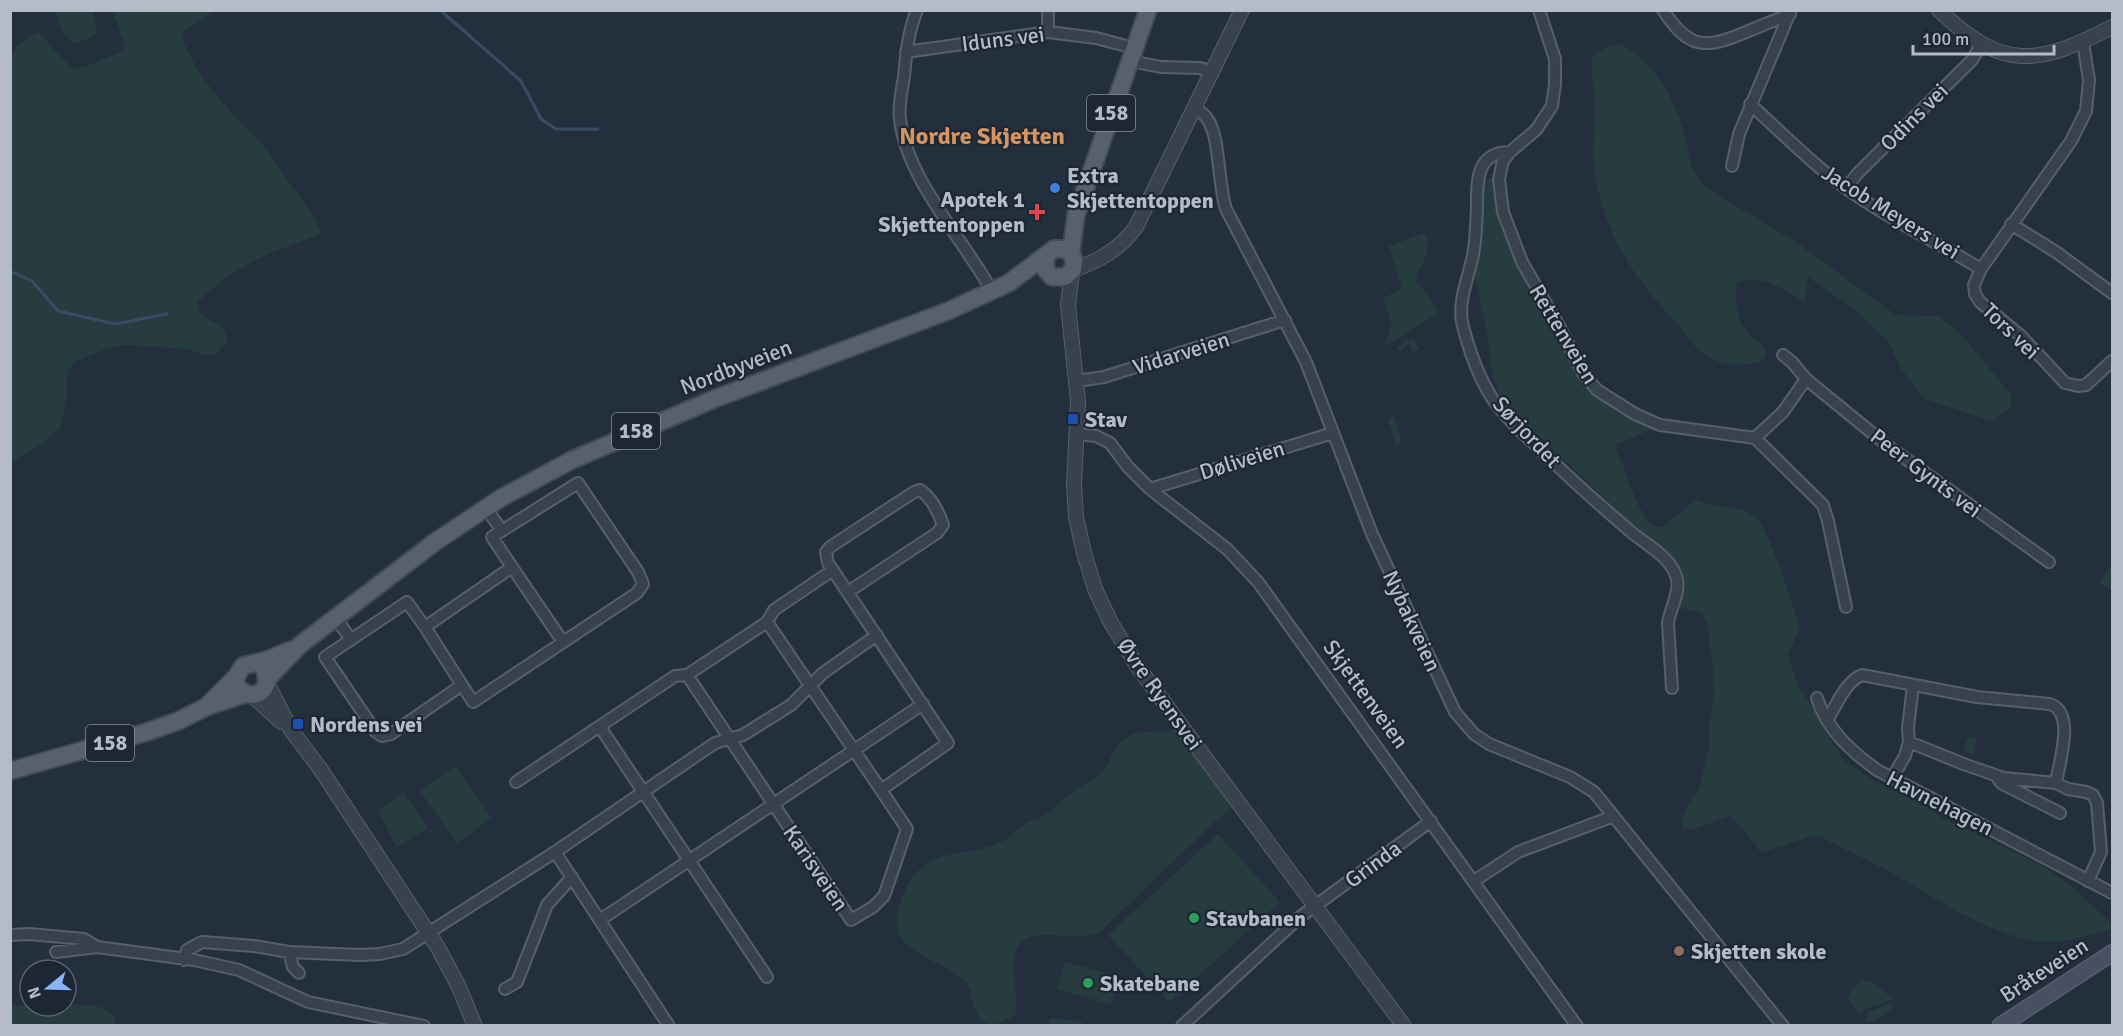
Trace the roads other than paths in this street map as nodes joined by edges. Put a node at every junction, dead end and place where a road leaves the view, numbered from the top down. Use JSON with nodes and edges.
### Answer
{"nodes":[{"id":1,"x":917,"y":10,"type":"edge"},
{"id":2,"x":1048,"y":10,"type":"edge"},
{"id":3,"x":1148,"y":10,"type":"edge"},
{"id":4,"x":1242,"y":10,"type":"edge"},
{"id":5,"x":1539,"y":10,"type":"edge"},
{"id":6,"x":1663,"y":10,"type":"edge"},
{"id":7,"x":1939,"y":10,"type":"edge"},
{"id":8,"x":1791,"y":12,"type":"edge"},
{"id":9,"x":2112,"y":27,"type":"edge"},
{"id":10,"x":1048,"y":32,"type":"junction"},
{"id":11,"x":2083,"y":42,"type":"junction"},
{"id":12,"x":1981,"y":45,"type":"junction"},
{"id":13,"x":906,"y":52,"type":"junction"},
{"id":14,"x":1132,"y":54,"type":"junction"},
{"id":15,"x":1212,"y":72,"type":"junction"},
{"id":16,"x":1750,"y":104,"type":"junction"},
{"id":17,"x":1194,"y":107,"type":"junction"},
{"id":18,"x":1510,"y":152,"type":"junction"},
{"id":19,"x":1731,"y":165,"type":"dead end"},
{"id":20,"x":1846,"y":188,"type":"junction"},
{"id":21,"x":1076,"y":215,"type":"junction"},
{"id":22,"x":2011,"y":224,"type":"junction"},
{"id":23,"x":1050,"y":253,"type":"junction"},
{"id":24,"x":1066,"y":268,"type":"junction"},
{"id":25,"x":1981,"y":269,"type":"junction"},
{"id":26,"x":1009,"y":283,"type":"junction"},
{"id":27,"x":992,"y":291,"type":"junction"},
{"id":28,"x":2112,"y":293,"type":"edge"},
{"id":29,"x":1285,"y":320,"type":"junction"},
{"id":30,"x":1783,"y":355,"type":"dead end"},
{"id":31,"x":2112,"y":360,"type":"edge"},
{"id":32,"x":1806,"y":380,"type":"junction"},
{"id":33,"x":1077,"y":381,"type":"junction"},
{"id":34,"x":1333,"y":433,"type":"junction"},
{"id":35,"x":1077,"y":434,"type":"junction"},
{"id":36,"x":1755,"y":438,"type":"junction"},
{"id":37,"x":1150,"y":489,"type":"junction"},
{"id":38,"x":486,"y":508,"type":"junction"},
{"id":39,"x":502,"y":531,"type":"junction"},
{"id":40,"x":2049,"y":562,"type":"dead end"},
{"id":41,"x":512,"y":567,"type":"junction"},
{"id":42,"x":833,"y":570,"type":"junction"},
{"id":43,"x":848,"y":592,"type":"junction"},
{"id":44,"x":1846,"y":607,"type":"dead end"},
{"id":45,"x":336,"y":618,"type":"junction"},
{"id":46,"x":766,"y":622,"type":"junction"},
{"id":47,"x":424,"y":627,"type":"junction"},
{"id":48,"x":877,"y":635,"type":"junction"},
{"id":49,"x":351,"y":640,"type":"junction"},
{"id":50,"x":563,"y":642,"type":"junction"},
{"id":51,"x":300,"y":645,"type":"junction"},
{"id":52,"x":256,"y":664,"type":"junction"},
{"id":53,"x":687,"y":675,"type":"junction"},
{"id":54,"x":236,"y":677,"type":"junction"},
{"id":55,"x":267,"y":681,"type":"junction"},
{"id":56,"x":1913,"y":684,"type":"junction"},
{"id":57,"x":462,"y":685,"type":"junction"},
{"id":58,"x":809,"y":685,"type":"junction"},
{"id":59,"x":1672,"y":688,"type":"dead end"},
{"id":60,"x":248,"y":695,"type":"junction"},
{"id":61,"x":1817,"y":698,"type":"dead end"},
{"id":62,"x":923,"y":704,"type":"junction"},
{"id":63,"x":206,"y":707,"type":"junction"},
{"id":64,"x":1827,"y":720,"type":"junction"},
{"id":65,"x":600,"y":727,"type":"junction"},
{"id":66,"x":291,"y":730,"type":"junction"},
{"id":67,"x":729,"y":739,"type":"junction"},
{"id":68,"x":1910,"y":742,"type":"junction"},
{"id":69,"x":854,"y":751,"type":"junction"},
{"id":70,"x":10,"y":771,"type":"edge"},
{"id":71,"x":1995,"y":775,"type":"junction"},
{"id":72,"x":1892,"y":778,"type":"junction"},
{"id":73,"x":516,"y":782,"type":"dead end"},
{"id":74,"x":2056,"y":783,"type":"junction"},
{"id":75,"x":881,"y":790,"type":"junction"},
{"id":76,"x":644,"y":792,"type":"junction"},
{"id":77,"x":773,"y":804,"type":"junction"},
{"id":78,"x":2060,"y":813,"type":"dead end"},
{"id":79,"x":1614,"y":816,"type":"junction"},
{"id":80,"x":1431,"y":821,"type":"junction"},
{"id":81,"x":555,"y":852,"type":"junction"},
{"id":82,"x":689,"y":861,"type":"junction"},
{"id":83,"x":572,"y":877,"type":"junction"},
{"id":84,"x":1474,"y":880,"type":"junction"},
{"id":85,"x":2088,"y":880,"type":"junction"},
{"id":86,"x":2112,"y":893,"type":"edge"},
{"id":87,"x":1315,"y":906,"type":"junction"},
{"id":88,"x":600,"y":920,"type":"junction"},
{"id":89,"x":429,"y":933,"type":"junction"},
{"id":90,"x":10,"y":935,"type":"edge"},
{"id":91,"x":97,"y":948,"type":"junction"},
{"id":92,"x":56,"y":952,"type":"dead end"},
{"id":93,"x":289,"y":952,"type":"junction"},
{"id":94,"x":2112,"y":952,"type":"edge"},
{"id":95,"x":184,"y":960,"type":"junction"},
{"id":96,"x":767,"y":977,"type":"dead end"},
{"id":97,"x":505,"y":989,"type":"dead end"},
{"id":98,"x":295,"y":995,"type":"junction"},
{"id":99,"x":424,"y":1026,"type":"edge"},
{"id":100,"x":475,"y":1026,"type":"edge"},
{"id":101,"x":669,"y":1026,"type":"edge"},
{"id":102,"x":1182,"y":1026,"type":"edge"},
{"id":103,"x":1404,"y":1026,"type":"edge"},
{"id":104,"x":1577,"y":1026,"type":"edge"},
{"id":105,"x":1783,"y":1026,"type":"edge"},
{"id":106,"x":2000,"y":1026,"type":"edge"}],
"edges":[{"from":1,"to":13,"type":"street"},
{"from":2,"to":10,"type":"street"},
{"from":3,"to":14,"type":"main road","number":"158"},
{"from":4,"to":15,"type":"street"},
{"from":5,"to":18,"type":"street","name":"Rettenveien"},
{"from":6,"to":8,"type":"street"},
{"from":7,"to":12,"type":"street"},
{"from":8,"to":16,"type":"street"},
{"from":9,"to":11,"type":"street"},
{"from":10,"to":13,"type":"street","name":"Iduns vei"},
{"from":10,"to":14,"type":"street","name":"Iduns vei"},
{"from":11,"to":12,"type":"street"},
{"from":11,"to":22,"type":"street","name":"Tors vei"},
{"from":12,"to":20,"type":"street","name":"Odins vei"},
{"from":13,"to":27,"type":"street"},
{"from":14,"to":15,"type":"street","name":"Iduns vei"},
{"from":14,"to":21,"type":"main road","number":"158"},
{"from":15,"to":17,"type":"street"},
{"from":16,"to":19,"type":"street"},
{"from":16,"to":20,"type":"street","name":"Jacob Meyers vei"},
{"from":17,"to":24,"type":"street"},
{"from":17,"to":29,"type":"street","name":"Nybakveien"},
{"from":18,"to":36,"type":"street","name":"Rettenveien"},
{"from":18,"to":59,"type":"street","name":"Sørjordet"},
{"from":20,"to":25,"type":"street","name":"Jacob Meyers vei"},
{"from":21,"to":23,"type":"main road","number":"158"},
{"from":21,"to":24,"type":"main road","number":"158"},
{"from":22,"to":25,"type":"street","name":"Tors vei"},
{"from":22,"to":28,"type":"street"},
{"from":23,"to":24,"type":"main road"},
{"from":23,"to":24,"type":"main road"},
{"from":23,"to":26,"type":"main road","name":"Nordbyveien","number":"158"},
{"from":24,"to":26,"type":"main road","name":"Nordbyveien","number":"158"},
{"from":24,"to":33,"type":"street","name":"Øvre Ryensvei"},
{"from":25,"to":31,"type":"street","name":"Tors vei"},
{"from":26,"to":27,"type":"main road","name":"Nordbyveien","number":"158"},
{"from":27,"to":38,"type":"main road","name":"Nordbyveien","number":"158"},
{"from":29,"to":33,"type":"street","name":"Vidarveien"},
{"from":29,"to":34,"type":"street","name":"Nybakveien"},
{"from":30,"to":32,"type":"street","name":"Peer Gynts vei"},
{"from":32,"to":36,"type":"street"},
{"from":32,"to":40,"type":"street","name":"Peer Gynts vei"},
{"from":33,"to":35,"type":"street","name":"Øvre Ryensvei"},
{"from":34,"to":37,"type":"street","name":"Døliveien"},
{"from":34,"to":79,"type":"street","name":"Nybakveien"},
{"from":35,"to":37,"type":"street","name":"Skjettenveien"},
{"from":35,"to":87,"type":"street","name":"Øvre Ryensvei"},
{"from":36,"to":44,"type":"street"},
{"from":37,"to":80,"type":"street","name":"Skjettenveien"},
{"from":38,"to":39,"type":"street"},
{"from":38,"to":45,"type":"main road","name":"Nordbyveien","number":"158"},
{"from":39,"to":41,"type":"street"},
{"from":39,"to":50,"type":"street"},
{"from":41,"to":47,"type":"street"},
{"from":41,"to":50,"type":"street"},
{"from":42,"to":43,"type":"street"},
{"from":42,"to":43,"type":"street"},
{"from":42,"to":46,"type":"street"},
{"from":43,"to":48,"type":"street"},
{"from":45,"to":49,"type":"street"},
{"from":45,"to":51,"type":"main road","name":"Nordbyveien","number":"158"},
{"from":46,"to":53,"type":"street"},
{"from":46,"to":58,"type":"street","name":"Karisveien"},
{"from":47,"to":49,"type":"street"},
{"from":47,"to":57,"type":"street"},
{"from":48,"to":58,"type":"street"},
{"from":48,"to":62,"type":"street"},
{"from":49,"to":57,"type":"street"},
{"from":50,"to":57,"type":"street"},
{"from":51,"to":52,"type":"main road","name":"Nordbyveien","number":"158"},
{"from":51,"to":55,"type":"main road","name":"Nordbyveien","number":"158"},
{"from":52,"to":54,"type":"main road","name":"Nordbyveien","number":"158"},
{"from":52,"to":55,"type":"main road"},
{"from":53,"to":65,"type":"street"},
{"from":53,"to":67,"type":"street","name":"Karisveien"},
{"from":54,"to":60,"type":"main road"},
{"from":54,"to":63,"type":"main road","name":"Nordbyveien","number":"158"},
{"from":55,"to":60,"type":"main road","name":"Nordbyveien","number":"158"},
{"from":55,"to":66,"type":"street"},
{"from":56,"to":64,"type":"street"},
{"from":56,"to":68,"type":"street"},
{"from":56,"to":74,"type":"street"},
{"from":58,"to":67,"type":"street"},
{"from":58,"to":69,"type":"street","name":"Karisveien"},
{"from":60,"to":63,"type":"main road","name":"Nordbyveien","number":"158"},
{"from":60,"to":66,"type":"street"},
{"from":61,"to":64,"type":"street","name":"Havnehagen"},
{"from":62,"to":69,"type":"street","name":"Karisveien"},
{"from":62,"to":75,"type":"street"},
{"from":63,"to":70,"type":"main road","name":"Nordbyveien","number":"158"},
{"from":64,"to":72,"type":"street","name":"Havnehagen"},
{"from":65,"to":73,"type":"street"},
{"from":65,"to":76,"type":"street"},
{"from":66,"to":89,"type":"street"},
{"from":67,"to":76,"type":"street"},
{"from":67,"to":77,"type":"street","name":"Karisveien"},
{"from":68,"to":71,"type":"street","name":"Havnehagen"},
{"from":68,"to":72,"type":"street"},
{"from":69,"to":75,"type":"street","name":"Karisveien"},
{"from":69,"to":77,"type":"street","name":"Karisveien"},
{"from":71,"to":74,"type":"street","name":"Havnehagen"},
{"from":71,"to":78,"type":"street","name":"Havnehagen"},
{"from":72,"to":85,"type":"street","name":"Havnehagen"},
{"from":74,"to":85,"type":"street","name":"Havnehagen"},
{"from":75,"to":77,"type":"street","name":"Karisveien"},
{"from":76,"to":81,"type":"street"},
{"from":76,"to":82,"type":"street"},
{"from":77,"to":82,"type":"street","name":"Karisveien"},
{"from":79,"to":84,"type":"street"},
{"from":79,"to":105,"type":"street","name":"Nybakveien"},
{"from":80,"to":84,"type":"street","name":"Skjettenveien"},
{"from":80,"to":87,"type":"street","name":"Grinda"},
{"from":81,"to":83,"type":"street"},
{"from":81,"to":89,"type":"street"},
{"from":82,"to":88,"type":"street","name":"Karisveien"},
{"from":82,"to":96,"type":"street"},
{"from":83,"to":88,"type":"street"},
{"from":83,"to":97,"type":"street"},
{"from":84,"to":104,"type":"street","name":"Skjettenveien"},
{"from":85,"to":86,"type":"street","name":"Havnehagen"},
{"from":87,"to":102,"type":"street","name":"Grinda"},
{"from":87,"to":103,"type":"street","name":"Øvre Ryensvei"},
{"from":88,"to":101,"type":"street"},
{"from":89,"to":93,"type":"street"},
{"from":89,"to":100,"type":"street"},
{"from":90,"to":91,"type":"street"},
{"from":91,"to":92,"type":"street"},
{"from":91,"to":95,"type":"street"},
{"from":93,"to":95,"type":"street"},
{"from":93,"to":98,"type":"street"},
{"from":94,"to":106,"type":"main road","name":"Bråteveien"},
{"from":95,"to":98,"type":"street"},
{"from":98,"to":99,"type":"street"}]}
